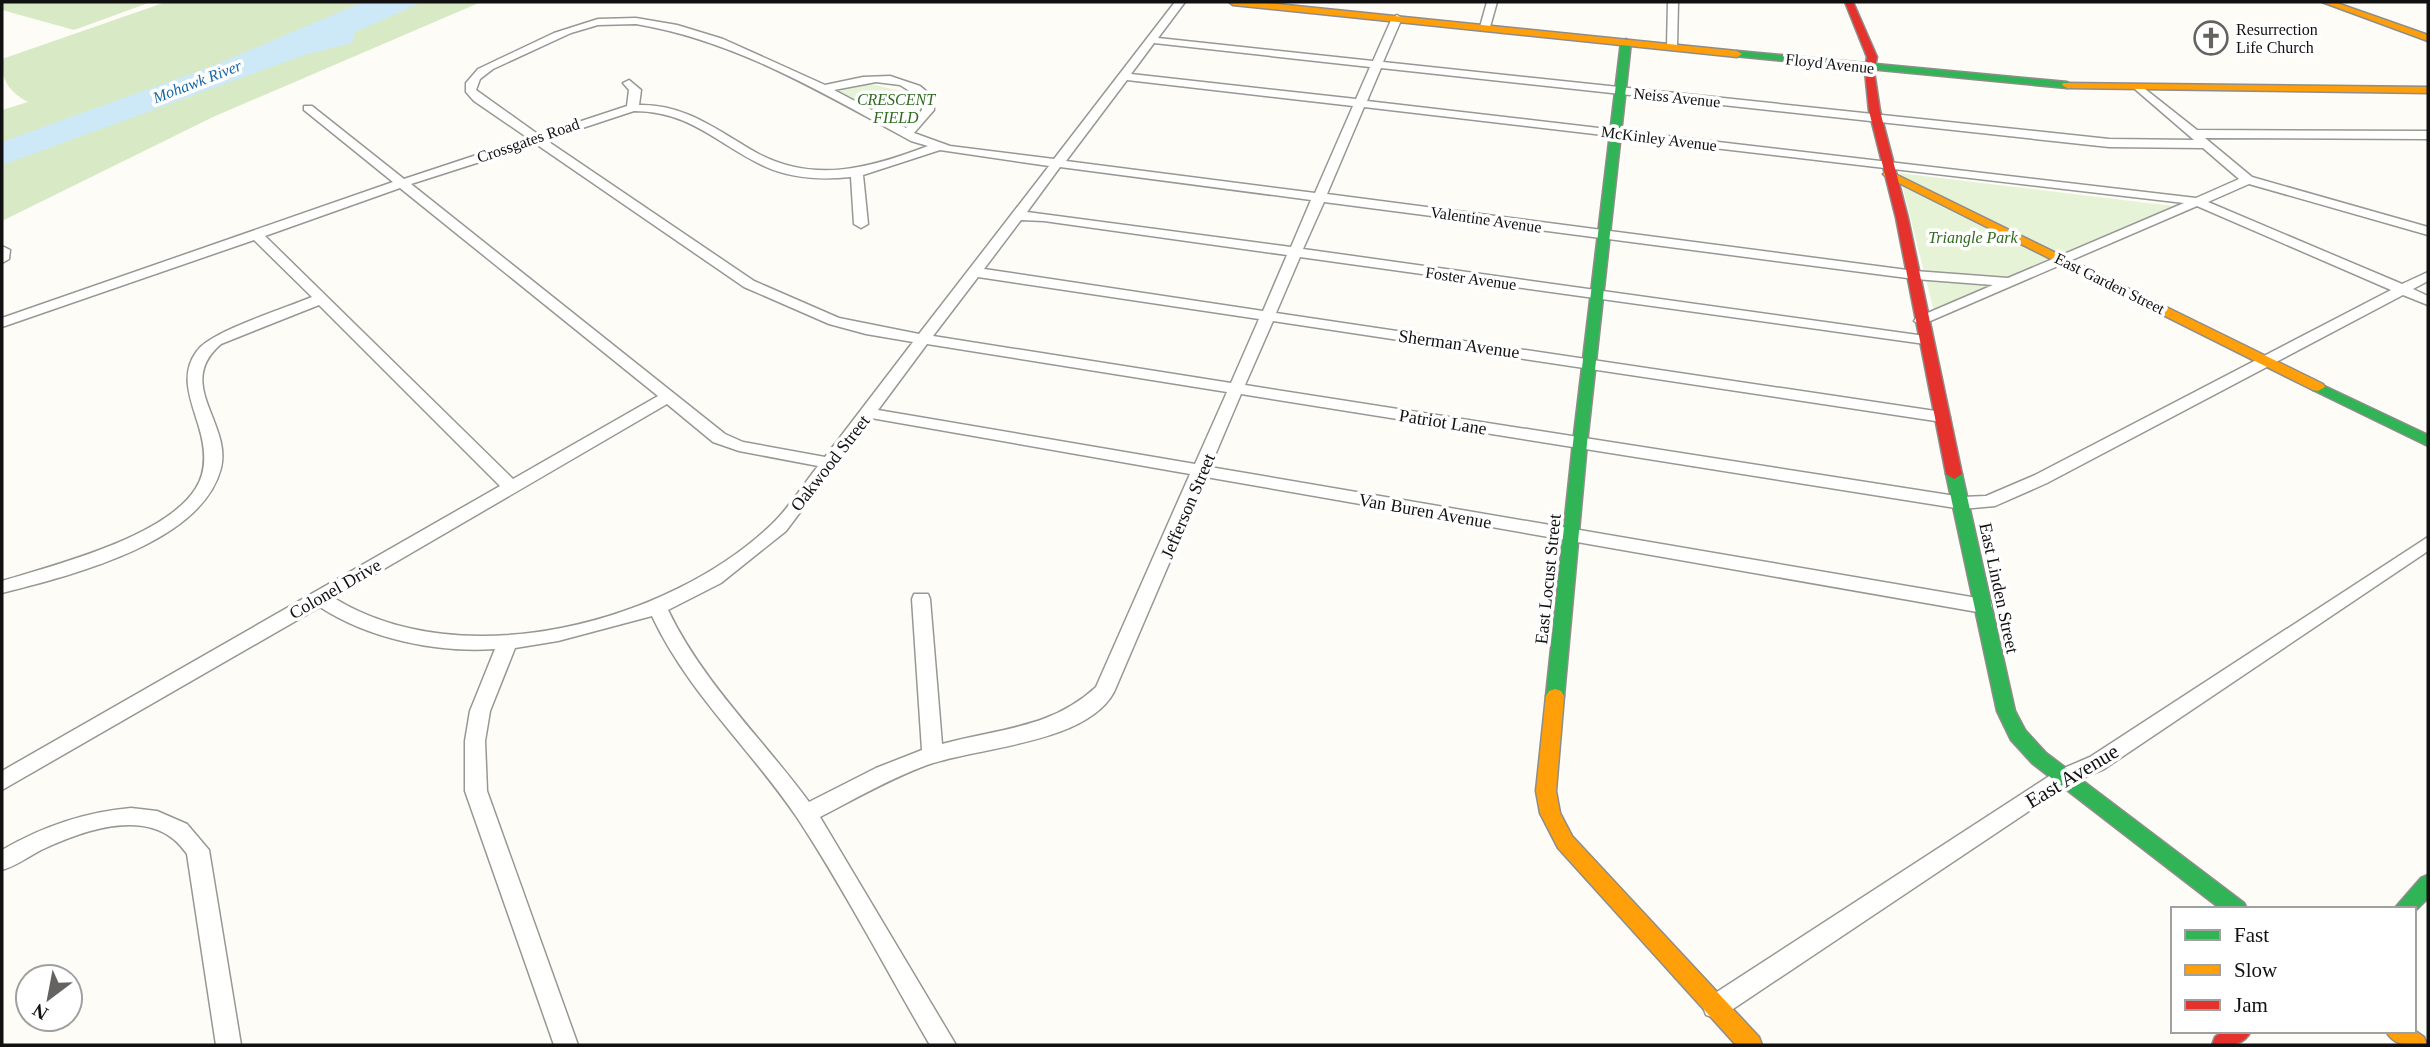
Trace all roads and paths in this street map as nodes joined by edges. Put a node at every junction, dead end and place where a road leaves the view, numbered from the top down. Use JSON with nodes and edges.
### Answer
{"nodes":[{"id":1,"x":1180,"y":2,"type":"edge"},
{"id":2,"x":1233,"y":2,"type":"edge"},
{"id":3,"x":1492,"y":2,"type":"edge"},
{"id":4,"x":1673,"y":2,"type":"edge"},
{"id":5,"x":1831,"y":2,"type":"edge"},
{"id":6,"x":1849,"y":2,"type":"edge"},
{"id":7,"x":2326,"y":2,"type":"edge"},
{"id":8,"x":1397,"y":18,"type":"junction"},
{"id":9,"x":1485,"y":27,"type":"junction"},
{"id":10,"x":2428,"y":38,"type":"edge"},
{"id":11,"x":1151,"y":40,"type":"junction"},
{"id":12,"x":1626,"y":42,"type":"junction"},
{"id":13,"x":1672,"y":47,"type":"junction"},
{"id":14,"x":1377,"y":64,"type":"junction"},
{"id":15,"x":1868,"y":67,"type":"junction"},
{"id":16,"x":1124,"y":76,"type":"junction"},
{"id":17,"x":629,"y":83,"type":"dead end"},
{"id":18,"x":2140,"y":88,"type":"junction"},
{"id":19,"x":822,"y":90,"type":"junction"},
{"id":20,"x":2428,"y":90,"type":"edge"},
{"id":21,"x":1618,"y":91,"type":"junction"},
{"id":22,"x":1360,"y":104,"type":"junction"},
{"id":23,"x":309,"y":108,"type":"dead end"},
{"id":24,"x":633,"y":108,"type":"junction"},
{"id":25,"x":1877,"y":118,"type":"junction"},
{"id":26,"x":1614,"y":133,"type":"junction"},
{"id":27,"x":906,"y":134,"type":"junction"},
{"id":28,"x":2193,"y":134,"type":"junction"},
{"id":29,"x":2428,"y":135,"type":"edge"},
{"id":30,"x":536,"y":138,"type":"junction"},
{"id":31,"x":2205,"y":144,"type":"junction"},
{"id":32,"x":939,"y":147,"type":"junction"},
{"id":33,"x":1058,"y":164,"type":"junction"},
{"id":34,"x":1888,"y":169,"type":"junction"},
{"id":35,"x":857,"y":174,"type":"junction"},
{"id":36,"x":2248,"y":180,"type":"junction"},
{"id":37,"x":403,"y":183,"type":"junction"},
{"id":38,"x":1320,"y":197,"type":"junction"},
{"id":39,"x":2195,"y":201,"type":"junction"},
{"id":40,"x":1017,"y":216,"type":"junction"},
{"id":41,"x":862,"y":224,"type":"dead end"},
{"id":42,"x":2428,"y":230,"type":"edge"},
{"id":43,"x":256,"y":234,"type":"junction"},
{"id":44,"x":1603,"y":234,"type":"junction"},
{"id":45,"x":1296,"y":253,"type":"junction"},
{"id":46,"x":2062,"y":260,"type":"junction"},
{"id":47,"x":975,"y":272,"type":"junction"},
{"id":48,"x":1914,"y":275,"type":"junction"},
{"id":49,"x":2428,"y":276,"type":"edge"},
{"id":50,"x":2010,"y":282,"type":"junction"},
{"id":51,"x":2403,"y":290,"type":"junction"},
{"id":52,"x":1597,"y":295,"type":"junction"},
{"id":53,"x":320,"y":299,"type":"junction"},
{"id":54,"x":2428,"y":301,"type":"edge"},
{"id":55,"x":1268,"y":316,"type":"junction"},
{"id":56,"x":1921,"y":321,"type":"junction"},
{"id":57,"x":2,"y":323,"type":"edge"},
{"id":58,"x":925,"y":338,"type":"junction"},
{"id":59,"x":1925,"y":340,"type":"junction"},
{"id":60,"x":2264,"y":360,"type":"junction"},
{"id":61,"x":1589,"y":363,"type":"junction"},
{"id":62,"x":1237,"y":389,"type":"junction"},
{"id":63,"x":668,"y":397,"type":"junction"},
{"id":64,"x":869,"y":413,"type":"junction"},
{"id":65,"x":1942,"y":417,"type":"junction"},
{"id":66,"x":2428,"y":441,"type":"edge"},
{"id":67,"x":1580,"y":443,"type":"junction"},
{"id":68,"x":831,"y":463,"type":"junction"},
{"id":69,"x":1202,"y":472,"type":"junction"},
{"id":70,"x":511,"y":487,"type":"junction"},
{"id":71,"x":1962,"y":503,"type":"junction"},
{"id":72,"x":1573,"y":536,"type":"junction"},
{"id":73,"x":2428,"y":544,"type":"edge"},
{"id":74,"x":2,"y":587,"type":"edge"},
{"id":75,"x":320,"y":597,"type":"junction"},
{"id":76,"x":921,"y":599,"type":"dead end"},
{"id":77,"x":1983,"y":606,"type":"junction"},
{"id":78,"x":657,"y":607,"type":"junction"},
{"id":79,"x":508,"y":642,"type":"junction"},
{"id":80,"x":933,"y":755,"type":"junction"},
{"id":81,"x":2064,"y":777,"type":"junction"},
{"id":82,"x":2,"y":781,"type":"edge"},
{"id":83,"x":806,"y":814,"type":"junction"},
{"id":84,"x":2,"y":861,"type":"edge"},
{"id":85,"x":2428,"y":884,"type":"edge"},
{"id":86,"x":2234,"y":907,"type":"edge"},
{"id":87,"x":2406,"y":907,"type":"edge"},
{"id":88,"x":1715,"y":1007,"type":"junction"},
{"id":89,"x":2238,"y":1033,"type":"edge"},
{"id":90,"x":2401,"y":1033,"type":"edge"},
{"id":91,"x":229,"y":1045,"type":"edge"},
{"id":92,"x":566,"y":1045,"type":"edge"},
{"id":93,"x":944,"y":1045,"type":"edge"},
{"id":94,"x":1751,"y":1045,"type":"edge"},
{"id":95,"x":2224,"y":1045,"type":"edge"},
{"id":96,"x":2416,"y":1045,"type":"edge"}],
"edges":[{"from":1,"to":11,"type":"street","name":"Oakwood Street"},
{"from":2,"to":8,"type":"street","name":"Floyd Avenue"},
{"from":3,"to":9,"type":"street"},
{"from":4,"to":13,"type":"street"},
{"from":5,"to":15,"type":"street"},
{"from":6,"to":15,"type":"street"},
{"from":7,"to":10,"type":"street"},
{"from":8,"to":9,"type":"street","name":"Floyd Avenue"},
{"from":8,"to":14,"type":"street","name":"Jefferson Street"},
{"from":9,"to":12,"type":"street","name":"Floyd Avenue"},
{"from":11,"to":14,"type":"street","name":"Neiss Avenue"},
{"from":11,"to":16,"type":"street","name":"Oakwood Street"},
{"from":12,"to":13,"type":"street","name":"Floyd Avenue"},
{"from":12,"to":21,"type":"street","name":"East Locust Street"},
{"from":13,"to":15,"type":"street","name":"Floyd Avenue"},
{"from":14,"to":21,"type":"street","name":"Neiss Avenue"},
{"from":14,"to":22,"type":"street","name":"Jefferson Street"},
{"from":15,"to":18,"type":"street","name":"Floyd Avenue"},
{"from":15,"to":25,"type":"street"},
{"from":16,"to":22,"type":"street","name":"McKinley Avenue"},
{"from":16,"to":33,"type":"street","name":"Oakwood Street"},
{"from":17,"to":24,"type":"street"},
{"from":18,"to":20,"type":"street","name":"Floyd Avenue"},
{"from":18,"to":28,"type":"street"},
{"from":19,"to":27,"type":"street"},
{"from":19,"to":27,"type":"street"},
{"from":19,"to":30,"type":"street","name":"Patriot Lane"},
{"from":21,"to":25,"type":"street","name":"Neiss Avenue"},
{"from":21,"to":26,"type":"street","name":"East Locust Street"},
{"from":22,"to":26,"type":"street","name":"McKinley Avenue"},
{"from":22,"to":38,"type":"street","name":"Jefferson Street"},
{"from":23,"to":37,"type":"street"},
{"from":24,"to":30,"type":"street","name":"Crossgates Road"},
{"from":24,"to":35,"type":"street","name":"Crossgates Road"},
{"from":25,"to":31,"type":"street","name":"Neiss Avenue"},
{"from":25,"to":34,"type":"street"},
{"from":26,"to":34,"type":"street","name":"McKinley Avenue"},
{"from":26,"to":44,"type":"street","name":"East Locust Street"},
{"from":27,"to":32,"type":"street"},
{"from":28,"to":29,"type":"street"},
{"from":28,"to":31,"type":"street"},
{"from":30,"to":37,"type":"street","name":"Crossgates Road"},
{"from":30,"to":58,"type":"street","name":"Patriot Lane"},
{"from":31,"to":36,"type":"street"},
{"from":32,"to":33,"type":"street","name":"Crossgates Road"},
{"from":32,"to":35,"type":"street","name":"Crossgates Road"},
{"from":33,"to":38,"type":"street","name":"Valentine Avenue"},
{"from":33,"to":40,"type":"street","name":"Oakwood Street"},
{"from":34,"to":39,"type":"street","name":"McKinley Avenue"},
{"from":34,"to":46,"type":"street","name":"East Garden Street"},
{"from":34,"to":48,"type":"street","name":"East Linden Street"},
{"from":35,"to":41,"type":"street"},
{"from":36,"to":39,"type":"street"},
{"from":36,"to":42,"type":"street"},
{"from":37,"to":43,"type":"street","name":"Crossgates Road"},
{"from":37,"to":63,"type":"street"},
{"from":38,"to":44,"type":"street","name":"Valentine Avenue"},
{"from":38,"to":45,"type":"street","name":"Jefferson Street"},
{"from":39,"to":46,"type":"street"},
{"from":39,"to":51,"type":"street"},
{"from":40,"to":45,"type":"street","name":"Foster Avenue"},
{"from":40,"to":47,"type":"street","name":"Oakwood Street"},
{"from":43,"to":53,"type":"street"},
{"from":43,"to":57,"type":"street","name":"Crossgates Road"},
{"from":44,"to":48,"type":"street","name":"Valentine Avenue"},
{"from":44,"to":52,"type":"street","name":"East Locust Street"},
{"from":45,"to":52,"type":"street","name":"Foster Avenue"},
{"from":45,"to":55,"type":"street","name":"Jefferson Street"},
{"from":46,"to":50,"type":"street"},
{"from":46,"to":60,"type":"street","name":"East Garden Street"},
{"from":47,"to":55,"type":"street","name":"Sherman Avenue"},
{"from":47,"to":58,"type":"street","name":"Oakwood Street"},
{"from":48,"to":50,"type":"street","name":"Valentine Avenue"},
{"from":48,"to":56,"type":"street","name":"East Linden Street"},
{"from":49,"to":51,"type":"street","name":"Patriot Lane"},
{"from":50,"to":56,"type":"street"},
{"from":51,"to":54,"type":"street"},
{"from":51,"to":60,"type":"street","name":"Patriot Lane"},
{"from":52,"to":59,"type":"street","name":"Foster Avenue"},
{"from":52,"to":61,"type":"street","name":"East Locust Street"},
{"from":53,"to":70,"type":"street"},
{"from":53,"to":74,"type":"street"},
{"from":55,"to":61,"type":"street","name":"Sherman Avenue"},
{"from":55,"to":62,"type":"street","name":"Jefferson Street"},
{"from":56,"to":59,"type":"street","name":"East Linden Street"},
{"from":58,"to":62,"type":"street","name":"Patriot Lane"},
{"from":58,"to":64,"type":"street","name":"Oakwood Street"},
{"from":59,"to":65,"type":"street","name":"East Linden Street"},
{"from":60,"to":66,"type":"street","name":"East Garden Street"},
{"from":60,"to":71,"type":"street","name":"Patriot Lane"},
{"from":61,"to":65,"type":"street","name":"Sherman Avenue"},
{"from":61,"to":67,"type":"street","name":"East Locust Street"},
{"from":62,"to":67,"type":"street","name":"Patriot Lane"},
{"from":62,"to":69,"type":"street","name":"Jefferson Street"},
{"from":63,"to":68,"type":"street"},
{"from":63,"to":70,"type":"street","name":"Colonel Drive"},
{"from":64,"to":68,"type":"street","name":"Oakwood Street"},
{"from":64,"to":69,"type":"street","name":"Van Buren Avenue"},
{"from":65,"to":71,"type":"street","name":"East Linden Street"},
{"from":67,"to":71,"type":"street","name":"Patriot Lane"},
{"from":67,"to":72,"type":"street","name":"East Locust Street"},
{"from":68,"to":78,"type":"street","name":"Oakwood Street"},
{"from":69,"to":72,"type":"street","name":"Van Buren Avenue"},
{"from":69,"to":80,"type":"street","name":"Jefferson Street"},
{"from":70,"to":75,"type":"street","name":"Colonel Drive"},
{"from":71,"to":77,"type":"street","name":"East Linden Street"},
{"from":72,"to":77,"type":"street","name":"Van Buren Avenue"},
{"from":72,"to":88,"type":"street","name":"East Locust Street"},
{"from":73,"to":81,"type":"street","name":"East Avenue"},
{"from":75,"to":79,"type":"street","name":"Oakwood Street"},
{"from":75,"to":82,"type":"street","name":"Colonel Drive"},
{"from":76,"to":80,"type":"street"},
{"from":77,"to":81,"type":"street","name":"East Linden Street"},
{"from":78,"to":79,"type":"street","name":"Oakwood Street"},
{"from":78,"to":83,"type":"street"},
{"from":79,"to":92,"type":"street"},
{"from":80,"to":83,"type":"street","name":"Jefferson Street"},
{"from":81,"to":86,"type":"street","name":"East Linden Street"},
{"from":81,"to":88,"type":"street","name":"East Avenue"},
{"from":83,"to":93,"type":"street"},
{"from":84,"to":91,"type":"street"},
{"from":85,"to":87,"type":"street"},
{"from":88,"to":94,"type":"street","name":"East Locust Street"},
{"from":89,"to":95,"type":"street"},
{"from":90,"to":96,"type":"street"}]}
